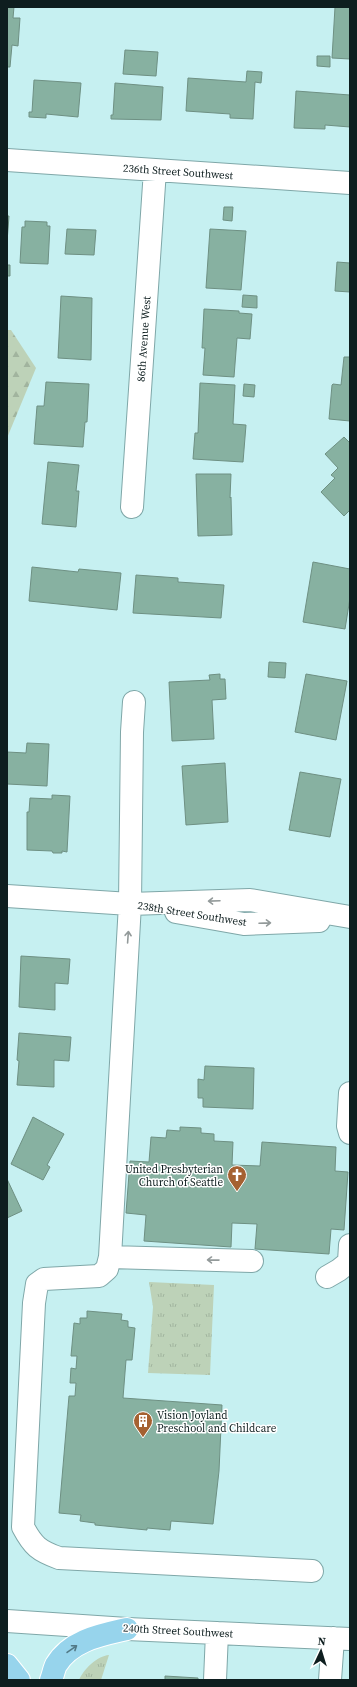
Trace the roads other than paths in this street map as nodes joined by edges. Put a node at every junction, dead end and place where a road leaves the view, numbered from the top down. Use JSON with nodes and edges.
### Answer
{"nodes":[{"id":1,"x":7,"y":160,"type":"edge"},
{"id":2,"x":155,"y":170,"type":"junction"},
{"id":3,"x":350,"y":183,"type":"edge"},
{"id":4,"x":132,"y":507,"type":"dead end"},
{"id":5,"x":134,"y":702,"type":"dead end"},
{"id":6,"x":7,"y":896,"type":"edge"},
{"id":7,"x":130,"y":904,"type":"junction"},
{"id":8,"x":350,"y":917,"type":"edge"},
{"id":9,"x":350,"y":921,"type":"edge"},
{"id":10,"x":350,"y":1093,"type":"edge"},
{"id":11,"x":350,"y":1133,"type":"edge"},
{"id":12,"x":350,"y":1245,"type":"edge"},
{"id":13,"x":110,"y":1257,"type":"junction"},
{"id":14,"x":252,"y":1261,"type":"dead end"},
{"id":15,"x":327,"y":1277,"type":"dead end"},
{"id":16,"x":312,"y":1571,"type":"dead end"},
{"id":17,"x":7,"y":1621,"type":"edge"},
{"id":18,"x":127,"y":1629,"type":"junction"},
{"id":19,"x":217,"y":1633,"type":"junction"},
{"id":20,"x":342,"y":1639,"type":"edge"},
{"id":21,"x":7,"y":1665,"type":"edge"},
{"id":22,"x":19,"y":1680,"type":"edge"},
{"id":23,"x":51,"y":1680,"type":"edge"},
{"id":24,"x":215,"y":1680,"type":"edge"},
{"id":25,"x":330,"y":1680,"type":"edge"}],
"edges":[{"from":1,"to":2,"type":"street","name":"236th Street Southwest"},
{"from":2,"to":3,"type":"street","name":"236th Street Southwest"},
{"from":2,"to":4,"type":"street","name":"86th Avenue West"},
{"from":5,"to":7,"type":"street"},
{"from":6,"to":7,"type":"street","name":"238th Street Southwest"},
{"from":8,"to":7,"type":"street","name":"238th Street Southwest","one_way":true},
{"from":7,"to":9,"type":"street","name":"238th Street Southwest","one_way":true},
{"from":13,"to":7,"type":"street","one_way":true},
{"from":10,"to":11,"type":"street"},
{"from":12,"to":15,"type":"street"},
{"from":14,"to":13,"type":"street","one_way":true},
{"from":13,"to":16,"type":"street"},
{"from":17,"to":18,"type":"street","name":"240th Street Southwest"},
{"from":18,"to":19,"type":"street","name":"240th Street Southwest"},
{"from":23,"to":18,"type":"main road","one_way":true},
{"from":19,"to":20,"type":"street","name":"240th Street Southwest"},
{"from":19,"to":24,"type":"street"},
{"from":20,"to":25,"type":"street"},
{"from":21,"to":22,"type":"main road"}]}
